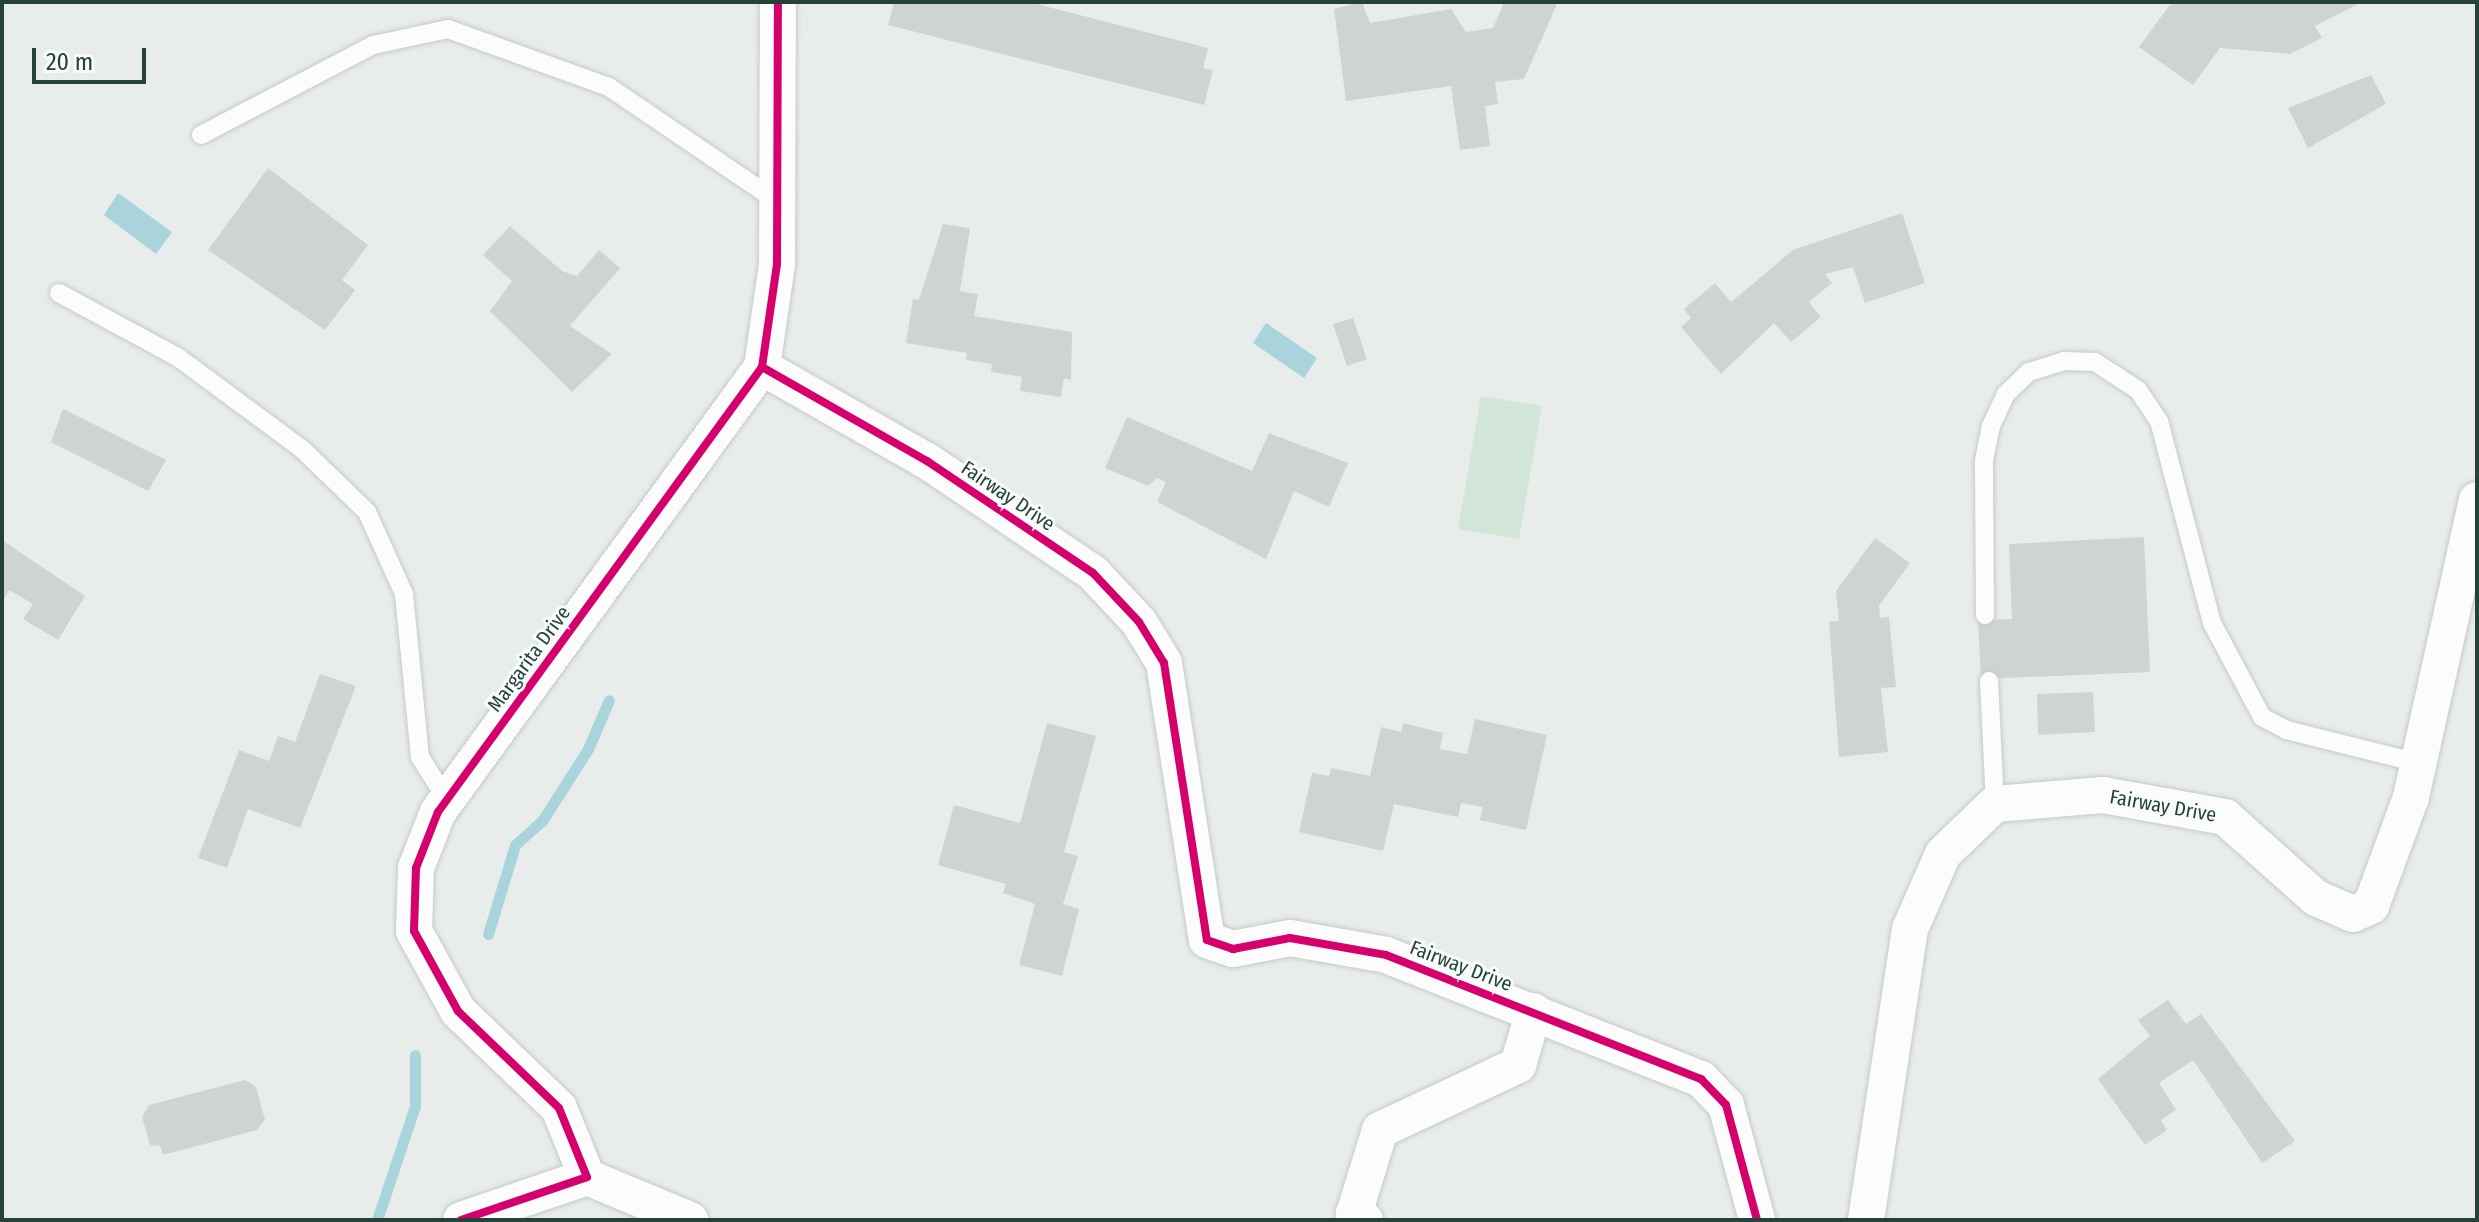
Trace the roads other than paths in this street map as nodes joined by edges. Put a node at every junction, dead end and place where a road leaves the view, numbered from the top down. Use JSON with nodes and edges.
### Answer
{"nodes":[{"id":1,"x":778,"y":2,"type":"edge"},
{"id":2,"x":201,"y":135,"type":"dead end"},
{"id":3,"x":777,"y":201,"type":"junction"},
{"id":4,"x":59,"y":293,"type":"dead end"},
{"id":5,"x":762,"y":367,"type":"junction"},
{"id":6,"x":2477,"y":500,"type":"edge"},
{"id":7,"x":1985,"y":615,"type":"dead end"},
{"id":8,"x":1989,"y":681,"type":"dead end"},
{"id":9,"x":2418,"y":763,"type":"junction"},
{"id":10,"x":447,"y":800,"type":"junction"},
{"id":11,"x":1995,"y":804,"type":"junction"},
{"id":12,"x":1534,"y":1011,"type":"junction"},
{"id":13,"x":587,"y":1177,"type":"junction"},
{"id":14,"x":461,"y":1220,"type":"edge"},
{"id":15,"x":690,"y":1220,"type":"edge"},
{"id":16,"x":1365,"y":1220,"type":"edge"},
{"id":17,"x":1757,"y":1220,"type":"edge"},
{"id":18,"x":1866,"y":1220,"type":"edge"}],
"edges":[{"from":1,"to":3,"type":"street"},
{"from":2,"to":3,"type":"lane"},
{"from":3,"to":5,"type":"street"},
{"from":4,"to":10,"type":"lane"},
{"from":5,"to":10,"type":"street","name":"Margarita Drive"},
{"from":5,"to":12,"type":"street","name":"Fairway Drive"},
{"from":6,"to":9,"type":"street","name":"Fairway Drive"},
{"from":7,"to":9,"type":"lane"},
{"from":8,"to":11,"type":"lane"},
{"from":9,"to":11,"type":"street","name":"Fairway Drive"},
{"from":10,"to":13,"type":"street","name":"Margarita Drive"},
{"from":11,"to":18,"type":"street"},
{"from":12,"to":16,"type":"street"},
{"from":12,"to":17,"type":"street","name":"Fairway Drive"},
{"from":13,"to":14,"type":"street"},
{"from":13,"to":15,"type":"street"}]}
